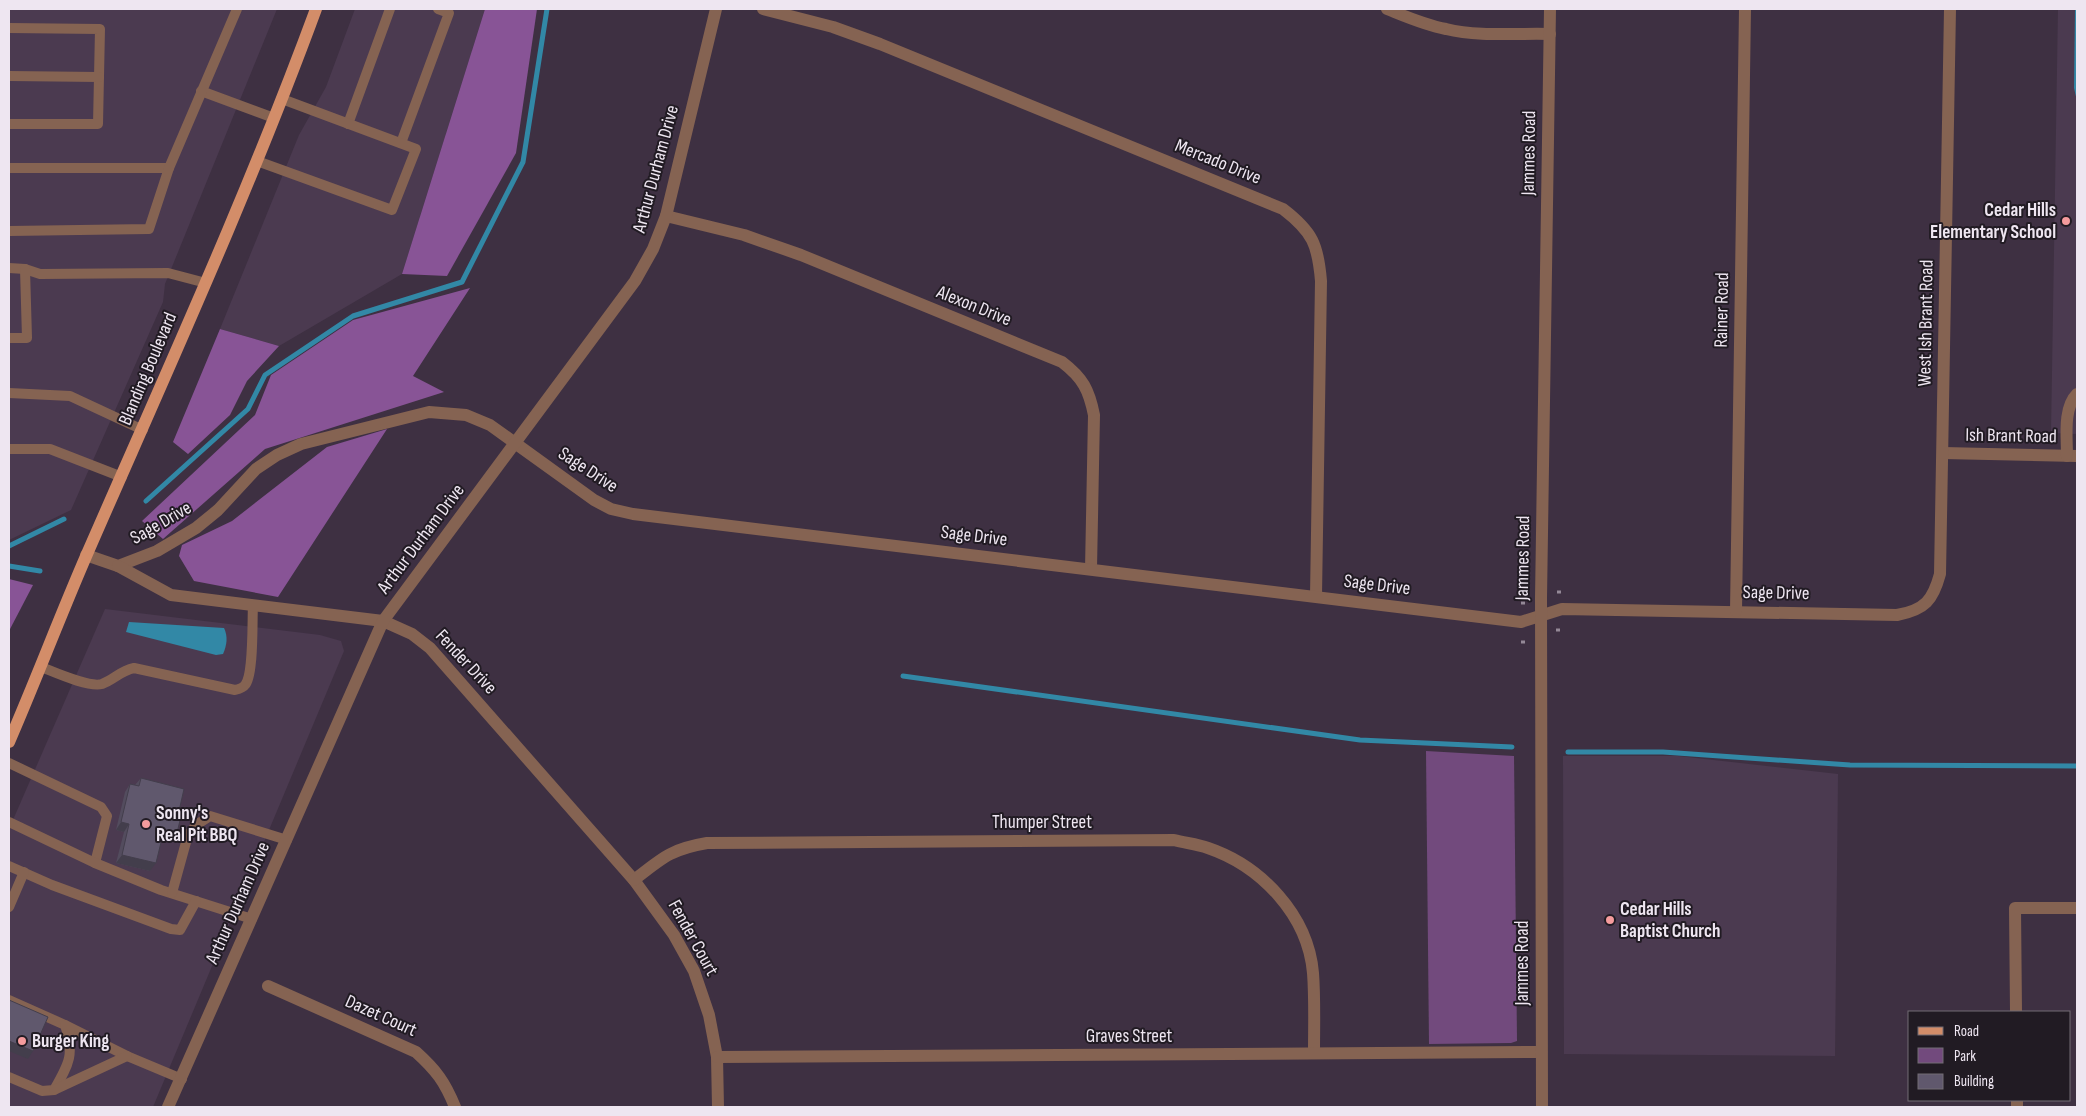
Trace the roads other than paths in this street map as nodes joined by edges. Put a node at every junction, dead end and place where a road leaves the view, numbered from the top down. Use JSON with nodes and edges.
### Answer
{"nodes":[{"id":1,"x":237,"y":9,"type":"edge"},
{"id":2,"x":316,"y":9,"type":"edge"},
{"id":3,"x":390,"y":9,"type":"edge"},
{"id":4,"x":438,"y":9,"type":"edge"},
{"id":5,"x":716,"y":9,"type":"edge"},
{"id":6,"x":763,"y":9,"type":"edge"},
{"id":7,"x":1387,"y":9,"type":"edge"},
{"id":8,"x":1550,"y":9,"type":"edge"},
{"id":9,"x":1745,"y":9,"type":"edge"},
{"id":10,"x":1950,"y":9,"type":"edge"},
{"id":11,"x":9,"y":28,"type":"edge"},
{"id":12,"x":1550,"y":34,"type":"junction"},
{"id":13,"x":9,"y":76,"type":"edge"},
{"id":14,"x":99,"y":77,"type":"junction"},
{"id":15,"x":202,"y":91,"type":"junction"},
{"id":16,"x":282,"y":100,"type":"junction"},
{"id":17,"x":274,"y":118,"type":"junction"},
{"id":18,"x":9,"y":124,"type":"edge"},
{"id":19,"x":348,"y":124,"type":"junction"},
{"id":20,"x":401,"y":143,"type":"junction"},
{"id":21,"x":257,"y":161,"type":"junction"},
{"id":22,"x":9,"y":168,"type":"edge"},
{"id":23,"x":169,"y":168,"type":"junction"},
{"id":24,"x":666,"y":216,"type":"junction"},
{"id":25,"x":9,"y":231,"type":"edge"},
{"id":26,"x":9,"y":268,"type":"edge"},
{"id":27,"x":25,"y":269,"type":"junction"},
{"id":28,"x":206,"y":283,"type":"junction"},
{"id":29,"x":9,"y":338,"type":"edge"},
{"id":30,"x":9,"y":393,"type":"edge"},
{"id":31,"x":2077,"y":394,"type":"edge"},
{"id":32,"x":142,"y":430,"type":"junction"},
{"id":33,"x":515,"y":443,"type":"junction"},
{"id":34,"x":9,"y":449,"type":"edge"},
{"id":35,"x":1943,"y":453,"type":"junction"},
{"id":36,"x":2072,"y":456,"type":"edge"},
{"id":37,"x":122,"y":477,"type":"junction"},
{"id":38,"x":86,"y":555,"type":"junction"},
{"id":39,"x":118,"y":566,"type":"junction"},
{"id":40,"x":1091,"y":569,"type":"junction"},
{"id":41,"x":1316,"y":596,"type":"junction"},
{"id":42,"x":1926,"y":603,"type":"joint"},
{"id":43,"x":253,"y":605,"type":"junction"},
{"id":44,"x":1736,"y":611,"type":"junction"},
{"id":45,"x":1541,"y":615,"type":"junction"},
{"id":46,"x":383,"y":621,"type":"junction"},
{"id":47,"x":41,"y":667,"type":"junction"},
{"id":48,"x":9,"y":742,"type":"edge"},
{"id":49,"x":9,"y":763,"type":"edge"},
{"id":50,"x":9,"y":822,"type":"edge"},
{"id":51,"x":287,"y":840,"type":"junction"},
{"id":52,"x":95,"y":864,"type":"junction"},
{"id":53,"x":9,"y":866,"type":"edge"},
{"id":54,"x":24,"y":872,"type":"junction"},
{"id":55,"x":634,"y":880,"type":"junction"},
{"id":56,"x":172,"y":893,"type":"junction"},
{"id":57,"x":196,"y":901,"type":"junction"},
{"id":58,"x":9,"y":907,"type":"edge"},
{"id":59,"x":2077,"y":908,"type":"edge"},
{"id":60,"x":252,"y":918,"type":"junction"},
{"id":61,"x":268,"y":986,"type":"dead end"},
{"id":62,"x":9,"y":1000,"type":"edge"},
{"id":63,"x":2016,"y":1011,"type":"edge"},
{"id":64,"x":65,"y":1025,"type":"junction"},
{"id":65,"x":1541,"y":1052,"type":"junction"},
{"id":66,"x":1314,"y":1053,"type":"junction"},
{"id":67,"x":127,"y":1056,"type":"junction"},
{"id":68,"x":717,"y":1057,"type":"junction"},
{"id":69,"x":9,"y":1077,"type":"edge"},
{"id":70,"x":182,"y":1079,"type":"junction"},
{"id":71,"x":54,"y":1090,"type":"junction"},
{"id":72,"x":168,"y":1107,"type":"edge"},
{"id":73,"x":455,"y":1107,"type":"edge"},
{"id":74,"x":718,"y":1107,"type":"edge"},
{"id":75,"x":1542,"y":1107,"type":"edge"}],
"edges":[{"from":1,"to":15,"type":"lane"},
{"from":2,"to":16,"type":"main road","name":"Blanding Boulevard"},
{"from":3,"to":19,"type":"lane"},
{"from":4,"to":20,"type":"lane"},
{"from":5,"to":24,"type":"street","name":"Arthur Durham Drive"},
{"from":6,"to":41,"type":"street","name":"Mercado Drive"},
{"from":7,"to":12,"type":"street"},
{"from":8,"to":12,"type":"street","name":"Jammes Road"},
{"from":9,"to":44,"type":"street","name":"Rainer Road"},
{"from":10,"to":35,"type":"street","name":"West Ish Brant Road"},
{"from":11,"to":14,"type":"lane"},
{"from":12,"to":45,"type":"street","name":"Jammes Road"},
{"from":13,"to":14,"type":"lane"},
{"from":14,"to":18,"type":"lane"},
{"from":15,"to":17,"type":"lane"},
{"from":15,"to":23,"type":"lane"},
{"from":16,"to":17,"type":"main road","name":"Blanding Boulevard"},
{"from":16,"to":19,"type":"lane"},
{"from":17,"to":21,"type":"main road","name":"Blanding Boulevard"},
{"from":19,"to":20,"type":"lane"},
{"from":20,"to":21,"type":"lane"},
{"from":21,"to":28,"type":"main road","name":"Blanding Boulevard"},
{"from":22,"to":23,"type":"lane"},
{"from":23,"to":25,"type":"lane"},
{"from":24,"to":33,"type":"street","name":"Arthur Durham Drive"},
{"from":24,"to":40,"type":"street","name":"Alexon Drive"},
{"from":26,"to":27,"type":"lane"},
{"from":27,"to":28,"type":"lane"},
{"from":27,"to":29,"type":"lane"},
{"from":28,"to":32,"type":"main road","name":"Blanding Boulevard"},
{"from":30,"to":32,"type":"lane"},
{"from":31,"to":36,"type":"street"},
{"from":32,"to":37,"type":"main road","name":"Blanding Boulevard"},
{"from":33,"to":39,"type":"street","name":"Sage Drive"},
{"from":33,"to":40,"type":"street","name":"Sage Drive"},
{"from":33,"to":46,"type":"street","name":"Arthur Durham Drive"},
{"from":34,"to":37,"type":"lane"},
{"from":35,"to":36,"type":"street","name":"Ish Brant Road"},
{"from":35,"to":42,"type":"street","name":"West Ish Brant Road"},
{"from":37,"to":38,"type":"main road","name":"Blanding Boulevard"},
{"from":38,"to":39,"type":"street","name":"Sage Drive"},
{"from":38,"to":47,"type":"main road","name":"Blanding Boulevard"},
{"from":39,"to":43,"type":"street","name":"Fender Drive"},
{"from":40,"to":41,"type":"street","name":"Sage Drive"},
{"from":41,"to":45,"type":"street","name":"Sage Drive"},
{"from":42,"to":44,"type":"street","name":"Sage Drive"},
{"from":43,"to":46,"type":"street","name":"Fender Drive"},
{"from":43,"to":47,"type":"lane"},
{"from":44,"to":45,"type":"street","name":"Sage Drive"},
{"from":45,"to":65,"type":"street","name":"Jammes Road"},
{"from":46,"to":51,"type":"street","name":"Arthur Durham Drive"},
{"from":46,"to":55,"type":"street","name":"Fender Drive"},
{"from":47,"to":48,"type":"main road","name":"Blanding Boulevard"},
{"from":49,"to":52,"type":"lane"},
{"from":50,"to":52,"type":"lane"},
{"from":51,"to":56,"type":"lane"},
{"from":51,"to":60,"type":"street","name":"Arthur Durham Drive"},
{"from":52,"to":56,"type":"lane"},
{"from":53,"to":54,"type":"lane"},
{"from":54,"to":57,"type":"lane"},
{"from":54,"to":58,"type":"lane"},
{"from":55,"to":66,"type":"street","name":"Thumper Street"},
{"from":55,"to":68,"type":"street","name":"Fender Court"},
{"from":56,"to":57,"type":"lane"},
{"from":57,"to":60,"type":"lane"},
{"from":59,"to":63,"type":"street"},
{"from":60,"to":70,"type":"street","name":"Arthur Durham Drive"},
{"from":61,"to":73,"type":"street","name":"Dazet Court"},
{"from":62,"to":64,"type":"lane"},
{"from":64,"to":67,"type":"lane"},
{"from":64,"to":71,"type":"lane"},
{"from":65,"to":66,"type":"street","name":"Graves Street"},
{"from":65,"to":75,"type":"street","name":"Jammes Road"},
{"from":66,"to":68,"type":"street","name":"Graves Street"},
{"from":67,"to":70,"type":"lane"},
{"from":67,"to":71,"type":"lane"},
{"from":68,"to":74,"type":"street","name":"Fender Court"},
{"from":69,"to":71,"type":"lane"},
{"from":70,"to":72,"type":"street","name":"Arthur Durham Drive"}]}
